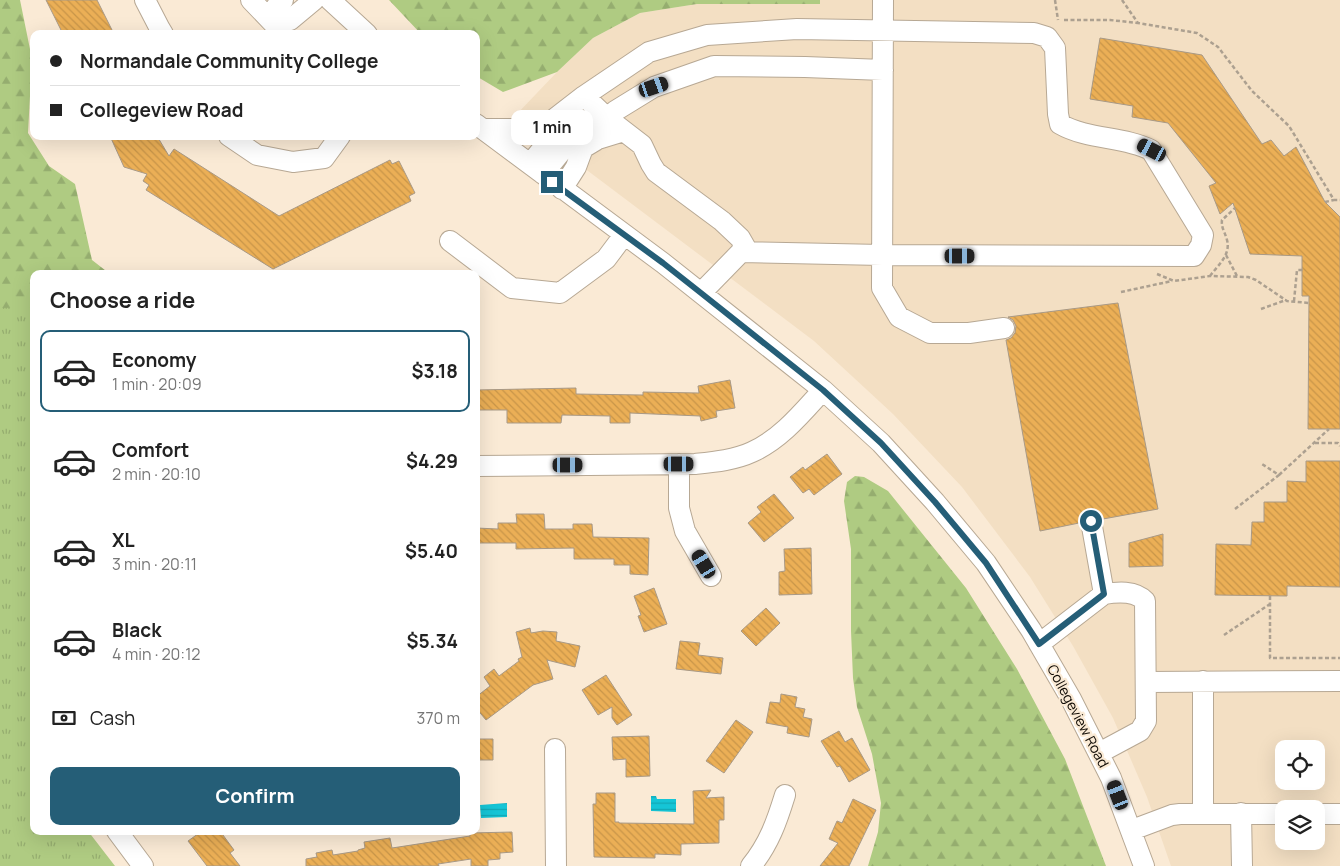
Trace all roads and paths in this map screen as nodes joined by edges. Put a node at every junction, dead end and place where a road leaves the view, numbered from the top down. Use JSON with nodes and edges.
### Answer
{"nodes":[{"id":1,"x":145,"y":0,"type":"edge"},
{"id":2,"x":251,"y":0,"type":"edge"},
{"id":3,"x":284,"y":0,"type":"edge"},
{"id":4,"x":314,"y":0,"type":"edge"},
{"id":5,"x":330,"y":0,"type":"edge"},
{"id":6,"x":883,"y":0,"type":"edge"},
{"id":7,"x":1055,"y":0,"type":"edge"},
{"id":8,"x":1122,"y":0,"type":"edge"},
{"id":9,"x":1058,"y":20,"type":"dead end"},
{"id":10,"x":1064,"y":20,"type":"dead end"},
{"id":11,"x":1138,"y":23,"type":"junction"},
{"id":12,"x":277,"y":29,"type":"edge"},
{"id":13,"x":161,"y":30,"type":"edge"},
{"id":14,"x":363,"y":30,"type":"edge"},
{"id":15,"x":883,"y":31,"type":"junction"},
{"id":16,"x":883,"y":70,"type":"junction"},
{"id":17,"x":576,"y":101,"type":"junction"},
{"id":18,"x":607,"y":118,"type":"junction"},
{"id":19,"x":480,"y":127,"type":"edge"},
{"id":20,"x":624,"y":131,"type":"junction"},
{"id":21,"x":236,"y":140,"type":"edge"},
{"id":22,"x":337,"y":140,"type":"edge"},
{"id":23,"x":536,"y":169,"type":"junction"},
{"id":24,"x":562,"y":189,"type":"junction"},
{"id":25,"x":1334,"y":200,"type":"junction"},
{"id":26,"x":1340,"y":200,"type":"edge"},
{"id":27,"x":1325,"y":202,"type":"dead end"},
{"id":28,"x":1235,"y":208,"type":"dead end"},
{"id":29,"x":624,"y":235,"type":"junction"},
{"id":30,"x":450,"y":241,"type":"dead end"},
{"id":31,"x":748,"y":252,"type":"junction"},
{"id":32,"x":882,"y":255,"type":"junction"},
{"id":33,"x":1226,"y":255,"type":"junction"},
{"id":34,"x":1302,"y":270,"type":"dead end"},
{"id":35,"x":1156,"y":274,"type":"dead end"},
{"id":36,"x":1210,"y":276,"type":"junction"},
{"id":37,"x":1237,"y":277,"type":"junction"},
{"id":38,"x":1174,"y":281,"type":"junction"},
{"id":39,"x":1120,"y":292,"type":"dead end"},
{"id":40,"x":701,"y":293,"type":"junction"},
{"id":41,"x":1286,"y":300,"type":"junction"},
{"id":42,"x":1294,"y":301,"type":"junction"},
{"id":43,"x":1309,"y":303,"type":"dead end"},
{"id":44,"x":1262,"y":309,"type":"dead end"},
{"id":45,"x":1004,"y":328,"type":"dead end"},
{"id":46,"x":823,"y":390,"type":"junction"},
{"id":47,"x":1329,"y":429,"type":"dead end"},
{"id":48,"x":1314,"y":443,"type":"junction"},
{"id":49,"x":1340,"y":446,"type":"edge"},
{"id":50,"x":679,"y":464,"type":"junction"},
{"id":51,"x":1262,"y":464,"type":"dead end"},
{"id":52,"x":480,"y":466,"type":"edge"},
{"id":53,"x":1279,"y":475,"type":"junction"},
{"id":54,"x":1235,"y":509,"type":"dead end"},
{"id":55,"x":1091,"y":521,"type":"dead end"},
{"id":56,"x":711,"y":576,"type":"dead end"},
{"id":57,"x":1104,"y":594,"type":"junction"},
{"id":58,"x":1270,"y":596,"type":"dead end"},
{"id":59,"x":1270,"y":604,"type":"junction"},
{"id":60,"x":1224,"y":636,"type":"dead end"},
{"id":61,"x":1039,"y":644,"type":"junction"},
{"id":62,"x":1340,"y":658,"type":"edge"},
{"id":63,"x":1203,"y":681,"type":"junction"},
{"id":64,"x":1340,"y":681,"type":"edge"},
{"id":65,"x":1147,"y":682,"type":"junction"},
{"id":66,"x":555,"y":749,"type":"dead end"},
{"id":67,"x":1099,"y":753,"type":"junction"},
{"id":68,"x":785,"y":795,"type":"dead end"},
{"id":69,"x":1203,"y":813,"type":"junction"},
{"id":70,"x":1242,"y":813,"type":"junction"},
{"id":71,"x":1275,"y":814,"type":"edge"},
{"id":72,"x":1325,"y":814,"type":"edge"},
{"id":73,"x":1340,"y":814,"type":"edge"},
{"id":74,"x":1132,"y":830,"type":"junction"},
{"id":75,"x":120,"y":835,"type":"edge"},
{"id":76,"x":144,"y":866,"type":"edge"},
{"id":77,"x":556,"y":866,"type":"edge"},
{"id":78,"x":751,"y":866,"type":"edge"},
{"id":79,"x":1144,"y":866,"type":"edge"},
{"id":80,"x":1242,"y":866,"type":"edge"}],
"edges":[{"from":1,"to":13,"type":"street"},
{"from":2,"to":12,"type":"street"},
{"from":3,"to":12,"type":"street"},
{"from":4,"to":12,"type":"street"},
{"from":5,"to":14,"type":"street"},
{"from":6,"to":15,"type":"street"},
{"from":7,"to":9,"type":"path"},
{"from":8,"to":11,"type":"path"},
{"from":10,"to":11,"type":"path"},
{"from":11,"to":25,"type":"path"},
{"from":15,"to":16,"type":"street"},
{"from":15,"to":17,"type":"street"},
{"from":15,"to":32,"type":"street"},
{"from":16,"to":18,"type":"street"},
{"from":16,"to":32,"type":"street"},
{"from":17,"to":18,"type":"street"},
{"from":17,"to":19,"type":"street"},
{"from":17,"to":23,"type":"street"},
{"from":18,"to":20,"type":"street"},
{"from":18,"to":23,"type":"street"},
{"from":19,"to":23,"type":"street","name":"Collegeview Road"},
{"from":20,"to":24,"type":"street"},
{"from":20,"to":31,"type":"street"},
{"from":21,"to":22,"type":"street"},
{"from":23,"to":24,"type":"street","name":"Collegeview Road"},
{"from":24,"to":29,"type":"street","name":"Collegeview Road"},
{"from":25,"to":26,"type":"path"},
{"from":25,"to":27,"type":"path"},
{"from":28,"to":33,"type":"path"},
{"from":29,"to":30,"type":"street"},
{"from":29,"to":40,"type":"street","name":"Collegeview Road"},
{"from":31,"to":32,"type":"street"},
{"from":31,"to":40,"type":"street"},
{"from":32,"to":45,"type":"street"},
{"from":33,"to":36,"type":"path"},
{"from":33,"to":37,"type":"path"},
{"from":34,"to":42,"type":"path"},
{"from":35,"to":38,"type":"path"},
{"from":36,"to":37,"type":"path"},
{"from":36,"to":38,"type":"path"},
{"from":37,"to":41,"type":"path"},
{"from":38,"to":39,"type":"path"},
{"from":40,"to":46,"type":"street","name":"Collegeview Road"},
{"from":41,"to":42,"type":"path"},
{"from":41,"to":44,"type":"path"},
{"from":42,"to":43,"type":"path"},
{"from":46,"to":50,"type":"street"},
{"from":46,"to":61,"type":"street","name":"Collegeview Road"},
{"from":47,"to":48,"type":"path"},
{"from":48,"to":49,"type":"path"},
{"from":48,"to":53,"type":"path"},
{"from":50,"to":52,"type":"street"},
{"from":50,"to":56,"type":"street"},
{"from":51,"to":53,"type":"path"},
{"from":53,"to":54,"type":"path"},
{"from":55,"to":57,"type":"street"},
{"from":57,"to":61,"type":"street"},
{"from":57,"to":65,"type":"street"},
{"from":58,"to":59,"type":"path"},
{"from":59,"to":60,"type":"path"},
{"from":59,"to":62,"type":"path"},
{"from":61,"to":67,"type":"street","name":"Collegeview Road"},
{"from":63,"to":64,"type":"street"},
{"from":63,"to":65,"type":"street"},
{"from":63,"to":69,"type":"street"},
{"from":65,"to":67,"type":"street"},
{"from":66,"to":77,"type":"street"},
{"from":67,"to":74,"type":"street","name":"Collegeview Road"},
{"from":68,"to":78,"type":"street"},
{"from":69,"to":70,"type":"street"},
{"from":69,"to":74,"type":"street"},
{"from":70,"to":71,"type":"street"},
{"from":70,"to":80,"type":"street"},
{"from":72,"to":73,"type":"street"},
{"from":74,"to":79,"type":"street","name":"Collegeview Road"},
{"from":75,"to":76,"type":"street"}]}
